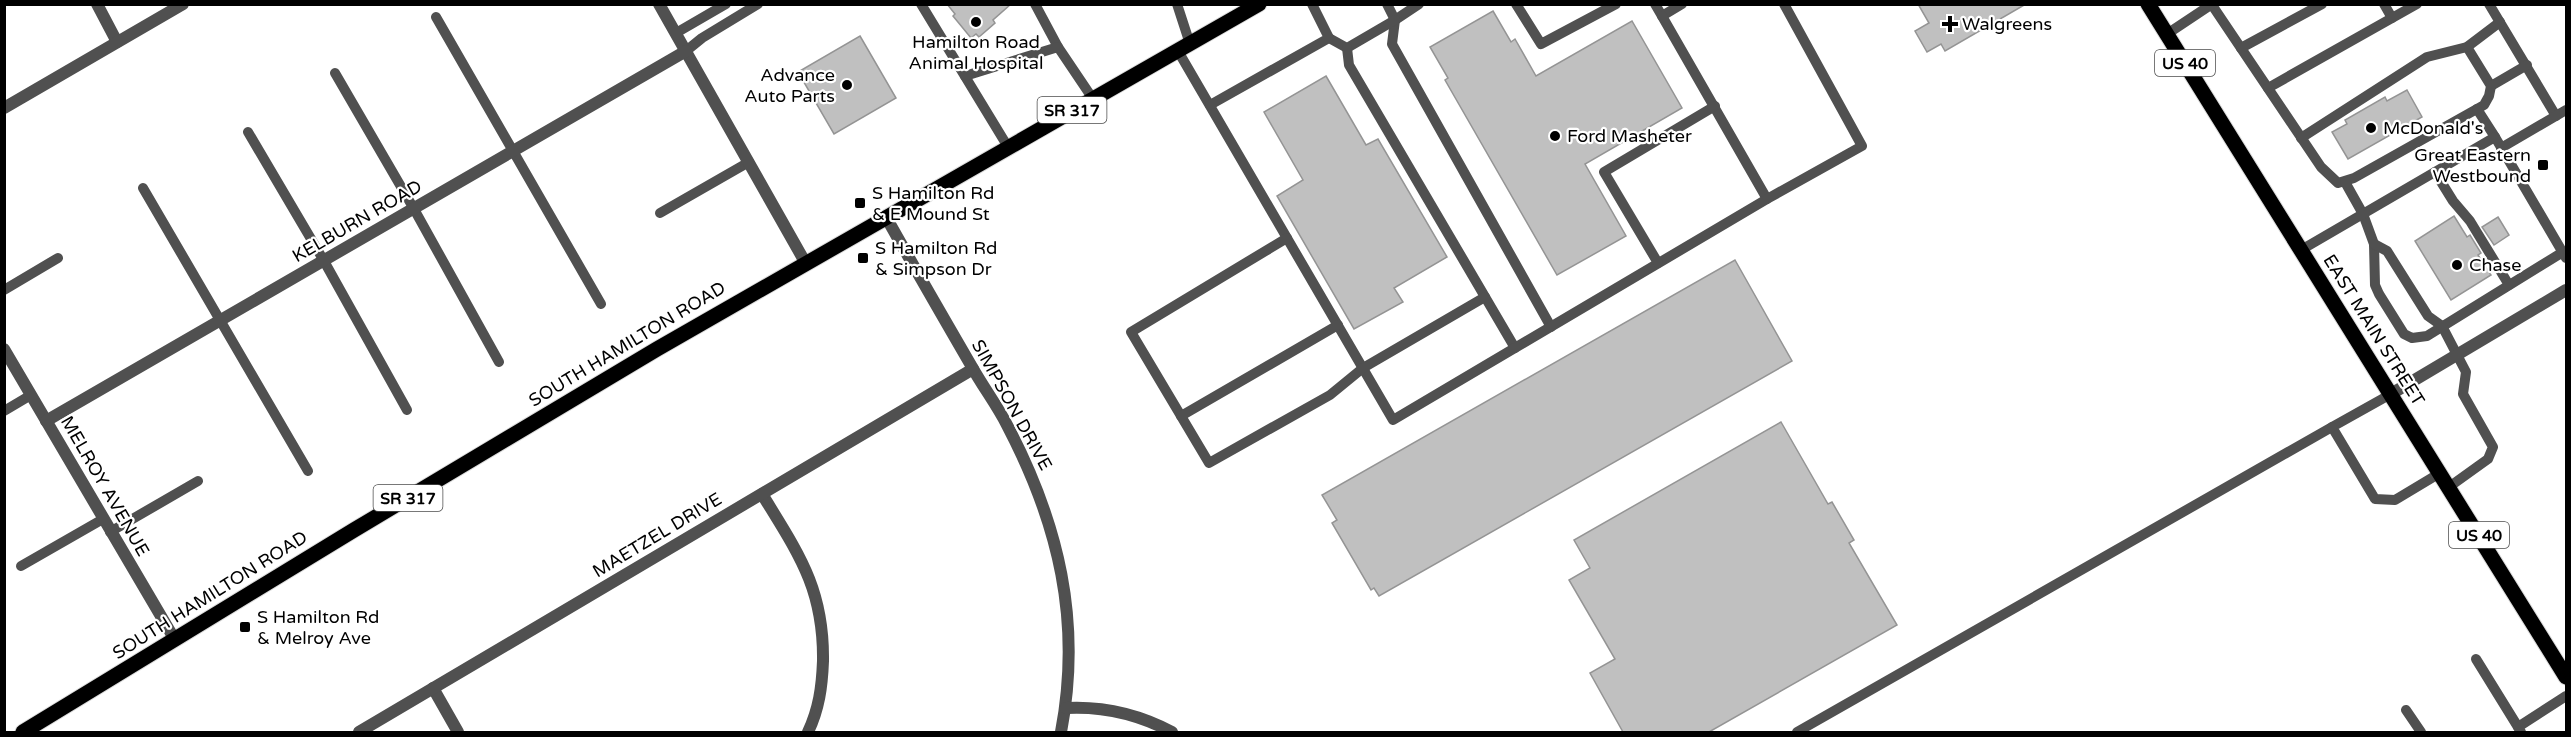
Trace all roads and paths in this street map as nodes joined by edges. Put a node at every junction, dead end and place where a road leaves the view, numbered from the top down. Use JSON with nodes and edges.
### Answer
{"nodes":[{"id":1,"x":97,"y":4,"type":"edge"},
{"id":2,"x":183,"y":4,"type":"edge"},
{"id":3,"x":660,"y":4,"type":"edge"},
{"id":4,"x":726,"y":4,"type":"edge"},
{"id":5,"x":758,"y":4,"type":"edge"},
{"id":6,"x":921,"y":4,"type":"edge"},
{"id":7,"x":1035,"y":4,"type":"edge"},
{"id":8,"x":1177,"y":4,"type":"edge"},
{"id":9,"x":1259,"y":4,"type":"edge"},
{"id":10,"x":1312,"y":4,"type":"edge"},
{"id":11,"x":1387,"y":4,"type":"edge"},
{"id":12,"x":1419,"y":4,"type":"edge"},
{"id":13,"x":1516,"y":4,"type":"edge"},
{"id":14,"x":1616,"y":4,"type":"edge"},
{"id":15,"x":1655,"y":4,"type":"edge"},
{"id":16,"x":1682,"y":4,"type":"edge"},
{"id":17,"x":1784,"y":4,"type":"edge"},
{"id":18,"x":2148,"y":4,"type":"edge"},
{"id":19,"x":2322,"y":4,"type":"edge"},
{"id":20,"x":2384,"y":4,"type":"edge"},
{"id":21,"x":2417,"y":4,"type":"edge"},
{"id":22,"x":2489,"y":4,"type":"edge"},
{"id":23,"x":2212,"y":5,"type":"edge"},
{"id":24,"x":1662,"y":16,"type":"junction"},
{"id":25,"x":436,"y":17,"type":"dead end"},
{"id":26,"x":2392,"y":18,"type":"junction"},
{"id":27,"x":1395,"y":20,"type":"junction"},
{"id":28,"x":2500,"y":22,"type":"junction"},
{"id":29,"x":676,"y":33,"type":"junction"},
{"id":30,"x":2167,"y":34,"type":"junction"},
{"id":31,"x":1329,"y":38,"type":"junction"},
{"id":32,"x":117,"y":42,"type":"junction"},
{"id":33,"x":1058,"y":47,"type":"junction"},
{"id":34,"x":1184,"y":47,"type":"junction"},
{"id":35,"x":2467,"y":47,"type":"junction"},
{"id":36,"x":1347,"y":48,"type":"junction"},
{"id":37,"x":2241,"y":48,"type":"junction"},
{"id":38,"x":686,"y":51,"type":"junction"},
{"id":39,"x":2527,"y":64,"type":"junction"},
{"id":40,"x":334,"y":73,"type":"dead end"},
{"id":41,"x":965,"y":76,"type":"junction"},
{"id":42,"x":2490,"y":86,"type":"junction"},
{"id":43,"x":2268,"y":88,"type":"junction"},
{"id":44,"x":1093,"y":99,"type":"junction"},
{"id":45,"x":1210,"y":105,"type":"junction"},
{"id":46,"x":1715,"y":106,"type":"junction"},
{"id":47,"x":4,"y":108,"type":"edge"},
{"id":48,"x":2477,"y":109,"type":"junction"},
{"id":49,"x":2566,"y":110,"type":"edge"},
{"id":50,"x":2556,"y":116,"type":"junction"},
{"id":51,"x":248,"y":132,"type":"dead end"},
{"id":52,"x":2494,"y":137,"type":"junction"},
{"id":53,"x":2301,"y":138,"type":"junction"},
{"id":54,"x":1008,"y":147,"type":"junction"},
{"id":55,"x":2501,"y":148,"type":"junction"},
{"id":56,"x":514,"y":152,"type":"junction"},
{"id":57,"x":749,"y":162,"type":"junction"},
{"id":58,"x":2435,"y":172,"type":"junction"},
{"id":59,"x":2345,"y":182,"type":"junction"},
{"id":60,"x":143,"y":188,"type":"dead end"},
{"id":61,"x":1767,"y":199,"type":"junction"},
{"id":62,"x":414,"y":209,"type":"junction"},
{"id":63,"x":660,"y":213,"type":"dead end"},
{"id":64,"x":2363,"y":214,"type":"junction"},
{"id":65,"x":886,"y":217,"type":"junction"},
{"id":66,"x":1287,"y":238,"type":"junction"},
{"id":67,"x":2374,"y":244,"type":"junction"},
{"id":68,"x":2301,"y":250,"type":"junction"},
{"id":69,"x":2565,"y":255,"type":"edge"},
{"id":70,"x":58,"y":258,"type":"dead end"},
{"id":71,"x":324,"y":261,"type":"junction"},
{"id":72,"x":805,"y":262,"type":"junction"},
{"id":73,"x":1658,"y":263,"type":"junction"},
{"id":74,"x":2509,"y":285,"type":"junction"},
{"id":75,"x":4,"y":290,"type":"edge"},
{"id":76,"x":2566,"y":290,"type":"edge"},
{"id":77,"x":1485,"y":297,"type":"junction"},
{"id":78,"x":601,"y":304,"type":"dead end"},
{"id":79,"x":221,"y":321,"type":"junction"},
{"id":80,"x":1338,"y":324,"type":"junction"},
{"id":81,"x":2442,"y":326,"type":"junction"},
{"id":82,"x":1551,"y":327,"type":"junction"},
{"id":83,"x":1515,"y":348,"type":"junction"},
{"id":84,"x":4,"y":349,"type":"edge"},
{"id":85,"x":2457,"y":354,"type":"junction"},
{"id":86,"x":499,"y":362,"type":"dead end"},
{"id":87,"x":1363,"y":368,"type":"junction"},
{"id":88,"x":973,"y":369,"type":"junction"},
{"id":89,"x":2391,"y":394,"type":"junction"},
{"id":90,"x":31,"y":395,"type":"junction"},
{"id":91,"x":4,"y":411,"type":"edge"},
{"id":92,"x":407,"y":411,"type":"dead end"},
{"id":93,"x":1181,"y":416,"type":"junction"},
{"id":94,"x":46,"y":421,"type":"junction"},
{"id":95,"x":2332,"y":427,"type":"junction"},
{"id":96,"x":308,"y":471,"type":"dead end"},
{"id":97,"x":2440,"y":473,"type":"junction"},
{"id":98,"x":198,"y":481,"type":"dead end"},
{"id":99,"x":2449,"y":488,"type":"junction"},
{"id":100,"x":762,"y":494,"type":"junction"},
{"id":101,"x":103,"y":519,"type":"junction"},
{"id":102,"x":110,"y":532,"type":"junction"},
{"id":103,"x":21,"y":566,"type":"dead end"},
{"id":104,"x":175,"y":640,"type":"junction"},
{"id":105,"x":2476,"y":659,"type":"dead end"},
{"id":106,"x":2566,"y":677,"type":"edge"},
{"id":107,"x":433,"y":688,"type":"junction"},
{"id":108,"x":2566,"y":696,"type":"edge"},
{"id":109,"x":1066,"y":708,"type":"junction"},
{"id":110,"x":2406,"y":710,"type":"dead end"},
{"id":111,"x":2520,"y":730,"type":"edge"},
{"id":112,"x":23,"y":732,"type":"edge"},
{"id":113,"x":359,"y":732,"type":"edge"},
{"id":114,"x":458,"y":732,"type":"edge"},
{"id":115,"x":808,"y":732,"type":"edge"},
{"id":116,"x":1061,"y":732,"type":"edge"},
{"id":117,"x":1172,"y":732,"type":"edge"},
{"id":118,"x":1797,"y":732,"type":"edge"},
{"id":119,"x":2421,"y":732,"type":"edge"}],
"edges":[{"from":1,"to":32,"type":"street"},
{"from":2,"to":32,"type":"street"},
{"from":3,"to":29,"type":"street"},
{"from":4,"to":29,"type":"lane"},
{"from":5,"to":38,"type":"lane"},
{"from":6,"to":41,"type":"lane"},
{"from":7,"to":33,"type":"lane"},
{"from":8,"to":34,"type":"lane"},
{"from":9,"to":34,"type":"main road","name":"SOUTH HAMILTON ROAD","number":"SR 317"},
{"from":10,"to":31,"type":"lane"},
{"from":11,"to":27,"type":"lane"},
{"from":12,"to":27,"type":"lane"},
{"from":13,"to":14,"type":"lane"},
{"from":15,"to":24,"type":"lane"},
{"from":16,"to":24,"type":"lane"},
{"from":17,"to":61,"type":"lane"},
{"from":18,"to":30,"type":"main road","name":"EAST MAIN STREET","number":"US 40"},
{"from":19,"to":37,"type":"lane"},
{"from":20,"to":26,"type":"lane"},
{"from":21,"to":26,"type":"lane"},
{"from":22,"to":28,"type":"lane"},
{"from":23,"to":30,"type":"lane"},
{"from":23,"to":37,"type":"lane"},
{"from":24,"to":46,"type":"lane"},
{"from":25,"to":56,"type":"lane"},
{"from":26,"to":43,"type":"lane"},
{"from":27,"to":36,"type":"lane"},
{"from":27,"to":82,"type":"lane"},
{"from":28,"to":35,"type":"lane"},
{"from":28,"to":39,"type":"lane"},
{"from":29,"to":38,"type":"street"},
{"from":30,"to":68,"type":"main road","name":"EAST MAIN STREET","number":"US 40"},
{"from":31,"to":36,"type":"lane"},
{"from":31,"to":45,"type":"lane"},
{"from":32,"to":47,"type":"street"},
{"from":33,"to":41,"type":"lane"},
{"from":33,"to":44,"type":"lane"},
{"from":34,"to":44,"type":"main road","name":"SOUTH HAMILTON ROAD","number":"SR 317"},
{"from":34,"to":45,"type":"lane"},
{"from":35,"to":42,"type":"lane"},
{"from":35,"to":53,"type":"lane"},
{"from":36,"to":77,"type":"lane"},
{"from":37,"to":43,"type":"lane"},
{"from":38,"to":56,"type":"street","name":"KELBURN ROAD"},
{"from":38,"to":57,"type":"street"},
{"from":39,"to":42,"type":"lane"},
{"from":39,"to":50,"type":"lane"},
{"from":40,"to":62,"type":"lane"},
{"from":41,"to":54,"type":"lane"},
{"from":42,"to":48,"type":"lane"},
{"from":43,"to":53,"type":"lane"},
{"from":44,"to":54,"type":"main road","name":"SOUTH HAMILTON ROAD","number":"SR 317"},
{"from":45,"to":66,"type":"lane"},
{"from":46,"to":61,"type":"lane"},
{"from":46,"to":73,"type":"lane"},
{"from":48,"to":52,"type":"lane"},
{"from":48,"to":59,"type":"lane"},
{"from":49,"to":50,"type":"lane"},
{"from":50,"to":55,"type":"lane"},
{"from":51,"to":71,"type":"lane"},
{"from":52,"to":55,"type":"lane"},
{"from":52,"to":58,"type":"lane"},
{"from":53,"to":59,"type":"lane"},
{"from":54,"to":65,"type":"main road","name":"SOUTH HAMILTON ROAD","number":"SR 317"},
{"from":55,"to":69,"type":"lane"},
{"from":56,"to":62,"type":"street","name":"KELBURN ROAD"},
{"from":56,"to":78,"type":"lane"},
{"from":57,"to":63,"type":"lane"},
{"from":57,"to":72,"type":"street"},
{"from":58,"to":64,"type":"lane"},
{"from":58,"to":74,"type":"lane"},
{"from":59,"to":64,"type":"lane"},
{"from":60,"to":79,"type":"lane"},
{"from":61,"to":73,"type":"lane"},
{"from":62,"to":71,"type":"street","name":"KELBURN ROAD"},
{"from":62,"to":86,"type":"lane"},
{"from":64,"to":67,"type":"lane"},
{"from":64,"to":68,"type":"lane"},
{"from":65,"to":72,"type":"main road","name":"SOUTH HAMILTON ROAD","number":"SR 317"},
{"from":65,"to":88,"type":"street","name":"SIMPSON DRIVE"},
{"from":66,"to":80,"type":"lane"},
{"from":66,"to":93,"type":"lane"},
{"from":67,"to":81,"type":"lane"},
{"from":67,"to":81,"type":"lane"},
{"from":68,"to":89,"type":"main road","name":"EAST MAIN STREET","number":"US 40"},
{"from":69,"to":74,"type":"lane"},
{"from":70,"to":75,"type":"lane"},
{"from":71,"to":79,"type":"street","name":"KELBURN ROAD"},
{"from":71,"to":92,"type":"lane"},
{"from":72,"to":104,"type":"main road","name":"SOUTH HAMILTON ROAD","number":"SR 317"},
{"from":73,"to":82,"type":"lane"},
{"from":74,"to":81,"type":"lane"},
{"from":76,"to":85,"type":"street"},
{"from":77,"to":83,"type":"lane"},
{"from":77,"to":87,"type":"lane"},
{"from":79,"to":94,"type":"street","name":"KELBURN ROAD"},
{"from":79,"to":96,"type":"lane"},
{"from":80,"to":87,"type":"lane"},
{"from":80,"to":93,"type":"lane"},
{"from":81,"to":85,"type":"lane"},
{"from":82,"to":83,"type":"lane"},
{"from":83,"to":87,"type":"lane"},
{"from":84,"to":90,"type":"street","name":"MELROY AVENUE"},
{"from":85,"to":89,"type":"street"},
{"from":85,"to":99,"type":"lane"},
{"from":87,"to":93,"type":"lane"},
{"from":88,"to":100,"type":"street","name":"MAETZEL DRIVE"},
{"from":88,"to":109,"type":"street","name":"SIMPSON DRIVE"},
{"from":89,"to":95,"type":"lane"},
{"from":89,"to":97,"type":"main road","name":"EAST MAIN STREET","number":"US 40"},
{"from":90,"to":91,"type":"lane"},
{"from":90,"to":94,"type":"street","name":"MELROY AVENUE"},
{"from":94,"to":101,"type":"street","name":"MELROY AVENUE"},
{"from":95,"to":97,"type":"lane"},
{"from":95,"to":118,"type":"lane"},
{"from":97,"to":99,"type":"main road","name":"EAST MAIN STREET","number":"US 40"},
{"from":98,"to":102,"type":"lane"},
{"from":99,"to":106,"type":"main road","name":"EAST MAIN STREET","number":"US 40"},
{"from":100,"to":107,"type":"street","name":"MAETZEL DRIVE"},
{"from":100,"to":115,"type":"street"},
{"from":101,"to":102,"type":"street","name":"MELROY AVENUE"},
{"from":101,"to":103,"type":"lane"},
{"from":102,"to":104,"type":"street","name":"MELROY AVENUE"},
{"from":104,"to":112,"type":"main road","name":"SOUTH HAMILTON ROAD","number":"SR 317"},
{"from":105,"to":111,"type":"lane"},
{"from":107,"to":113,"type":"street","name":"MAETZEL DRIVE"},
{"from":107,"to":114,"type":"street"},
{"from":108,"to":111,"type":"lane"},
{"from":109,"to":116,"type":"street","name":"SIMPSON DRIVE"},
{"from":109,"to":117,"type":"street"},
{"from":110,"to":119,"type":"lane"}]}
